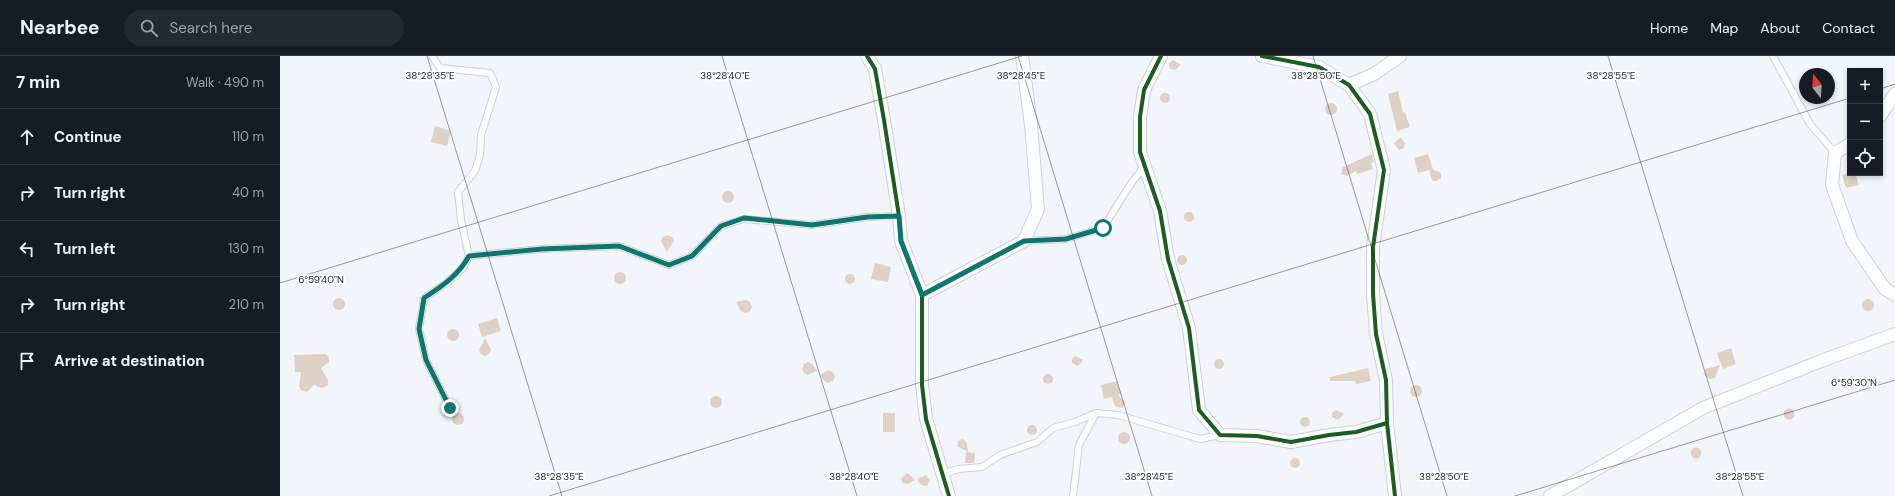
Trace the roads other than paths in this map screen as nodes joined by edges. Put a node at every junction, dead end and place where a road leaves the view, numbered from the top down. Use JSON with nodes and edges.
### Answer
{"nodes":[{"id":1,"x":432,"y":56,"type":"edge"},
{"id":2,"x":867,"y":56,"type":"edge"},
{"id":3,"x":1022,"y":56,"type":"edge"},
{"id":4,"x":1161,"y":56,"type":"edge"},
{"id":5,"x":1262,"y":56,"type":"edge"},
{"id":6,"x":1400,"y":56,"type":"edge"},
{"id":7,"x":1773,"y":56,"type":"edge"},
{"id":8,"x":1349,"y":85,"type":"junction"},
{"id":9,"x":1895,"y":94,"type":"edge"},
{"id":10,"x":1883,"y":112,"type":"edge"},
{"id":11,"x":1847,"y":146,"type":"edge"},
{"id":12,"x":1835,"y":153,"type":"junction"},
{"id":13,"x":1144,"y":167,"type":"junction"},
{"id":14,"x":899,"y":216,"type":"junction"},
{"id":15,"x":1024,"y":241,"type":"junction"},
{"id":16,"x":469,"y":256,"type":"junction"},
{"id":17,"x":922,"y":295,"type":"junction"},
{"id":18,"x":1895,"y":295,"type":"edge"},
{"id":19,"x":1895,"y":334,"type":"edge"},
{"id":20,"x":450,"y":408,"type":"dead end"},
{"id":21,"x":1096,"y":413,"type":"junction"},
{"id":22,"x":1387,"y":423,"type":"junction"},
{"id":23,"x":1220,"y":435,"type":"junction"},
{"id":24,"x":942,"y":474,"type":"junction"},
{"id":25,"x":949,"y":496,"type":"edge"},
{"id":26,"x":1073,"y":496,"type":"edge"},
{"id":27,"x":1395,"y":496,"type":"edge"},
{"id":28,"x":1550,"y":496,"type":"edge"}],
"edges":[{"from":1,"to":16,"type":"lane"},
{"from":2,"to":14,"type":"street"},
{"from":3,"to":15,"type":"street"},
{"from":4,"to":13,"type":"street"},
{"from":5,"to":8,"type":"street"},
{"from":6,"to":8,"type":"street"},
{"from":7,"to":12,"type":"lane"},
{"from":8,"to":22,"type":"street"},
{"from":9,"to":10,"type":"street"},
{"from":11,"to":12,"type":"street"},
{"from":12,"to":18,"type":"street"},
{"from":13,"to":15,"type":"lane"},
{"from":13,"to":23,"type":"street"},
{"from":14,"to":16,"type":"lane"},
{"from":14,"to":17,"type":"street"},
{"from":15,"to":17,"type":"street"},
{"from":16,"to":20,"type":"lane"},
{"from":17,"to":24,"type":"street"},
{"from":19,"to":28,"type":"street"},
{"from":21,"to":23,"type":"lane"},
{"from":21,"to":24,"type":"lane"},
{"from":21,"to":26,"type":"lane"},
{"from":22,"to":23,"type":"street"},
{"from":22,"to":27,"type":"street"},
{"from":24,"to":25,"type":"street"}]}
